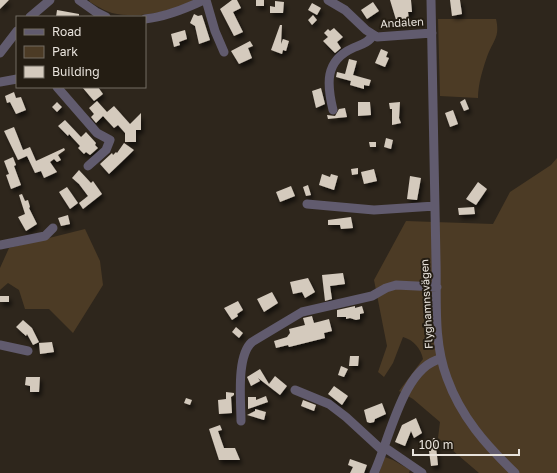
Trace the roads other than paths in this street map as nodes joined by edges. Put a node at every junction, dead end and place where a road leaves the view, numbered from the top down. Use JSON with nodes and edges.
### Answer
{"nodes":[{"id":1,"x":50,"y":0,"type":"edge"},
{"id":2,"x":79,"y":0,"type":"edge"},
{"id":3,"x":205,"y":0,"type":"edge"},
{"id":4,"x":328,"y":0,"type":"edge"},
{"id":5,"x":431,"y":0,"type":"edge"},
{"id":6,"x":31,"y":16,"type":"edge"},
{"id":7,"x":104,"y":16,"type":"edge"},
{"id":8,"x":146,"y":19,"type":"edge"},
{"id":9,"x":16,"y":32,"type":"edge"},
{"id":10,"x":432,"y":33,"type":"junction"},
{"id":11,"x":373,"y":35,"type":"junction"},
{"id":12,"x":224,"y":52,"type":"dead end"},
{"id":13,"x":0,"y":53,"type":"edge"},
{"id":14,"x":16,"y":78,"type":"edge"},
{"id":15,"x":0,"y":82,"type":"edge"},
{"id":16,"x":57,"y":88,"type":"edge"},
{"id":17,"x":333,"y":110,"type":"dead end"},
{"id":18,"x":88,"y":166,"type":"dead end"},
{"id":19,"x":307,"y":204,"type":"dead end"},
{"id":20,"x":435,"y":206,"type":"junction"},
{"id":21,"x":53,"y":228,"type":"dead end"},
{"id":22,"x":0,"y":245,"type":"edge"},
{"id":23,"x":437,"y":287,"type":"junction"},
{"id":24,"x":0,"y":345,"type":"edge"},
{"id":25,"x":28,"y":351,"type":"dead end"},
{"id":26,"x":441,"y":359,"type":"junction"},
{"id":27,"x":295,"y":390,"type":"dead end"},
{"id":28,"x":241,"y":421,"type":"dead end"},
{"id":29,"x":384,"y":449,"type":"junction"},
{"id":30,"x":374,"y":473,"type":"edge"},
{"id":31,"x":422,"y":473,"type":"edge"},
{"id":32,"x":515,"y":473,"type":"edge"}],
"edges":[{"from":1,"to":6,"type":"street"},
{"from":2,"to":7,"type":"street"},
{"from":3,"to":8,"type":"street"},
{"from":3,"to":12,"type":"street"},
{"from":4,"to":11,"type":"street","name":"Andalen"},
{"from":5,"to":10,"type":"street","name":"Flyghamnsvägen"},
{"from":9,"to":13,"type":"street"},
{"from":10,"to":11,"type":"street","name":"Andalen"},
{"from":10,"to":20,"type":"street","name":"Flyghamnsvägen"},
{"from":11,"to":17,"type":"street","name":"Andalen"},
{"from":14,"to":15,"type":"street"},
{"from":16,"to":18,"type":"street"},
{"from":19,"to":20,"type":"street"},
{"from":20,"to":23,"type":"street","name":"Flyghamnsvägen"},
{"from":21,"to":22,"type":"street"},
{"from":23,"to":26,"type":"street","name":"Flyghamnsvägen"},
{"from":23,"to":28,"type":"street"},
{"from":24,"to":25,"type":"street"},
{"from":26,"to":29,"type":"street"},
{"from":26,"to":32,"type":"street","name":"Flyghamnsvägen"},
{"from":27,"to":29,"type":"street"},
{"from":29,"to":30,"type":"street"},
{"from":29,"to":31,"type":"street"}]}
